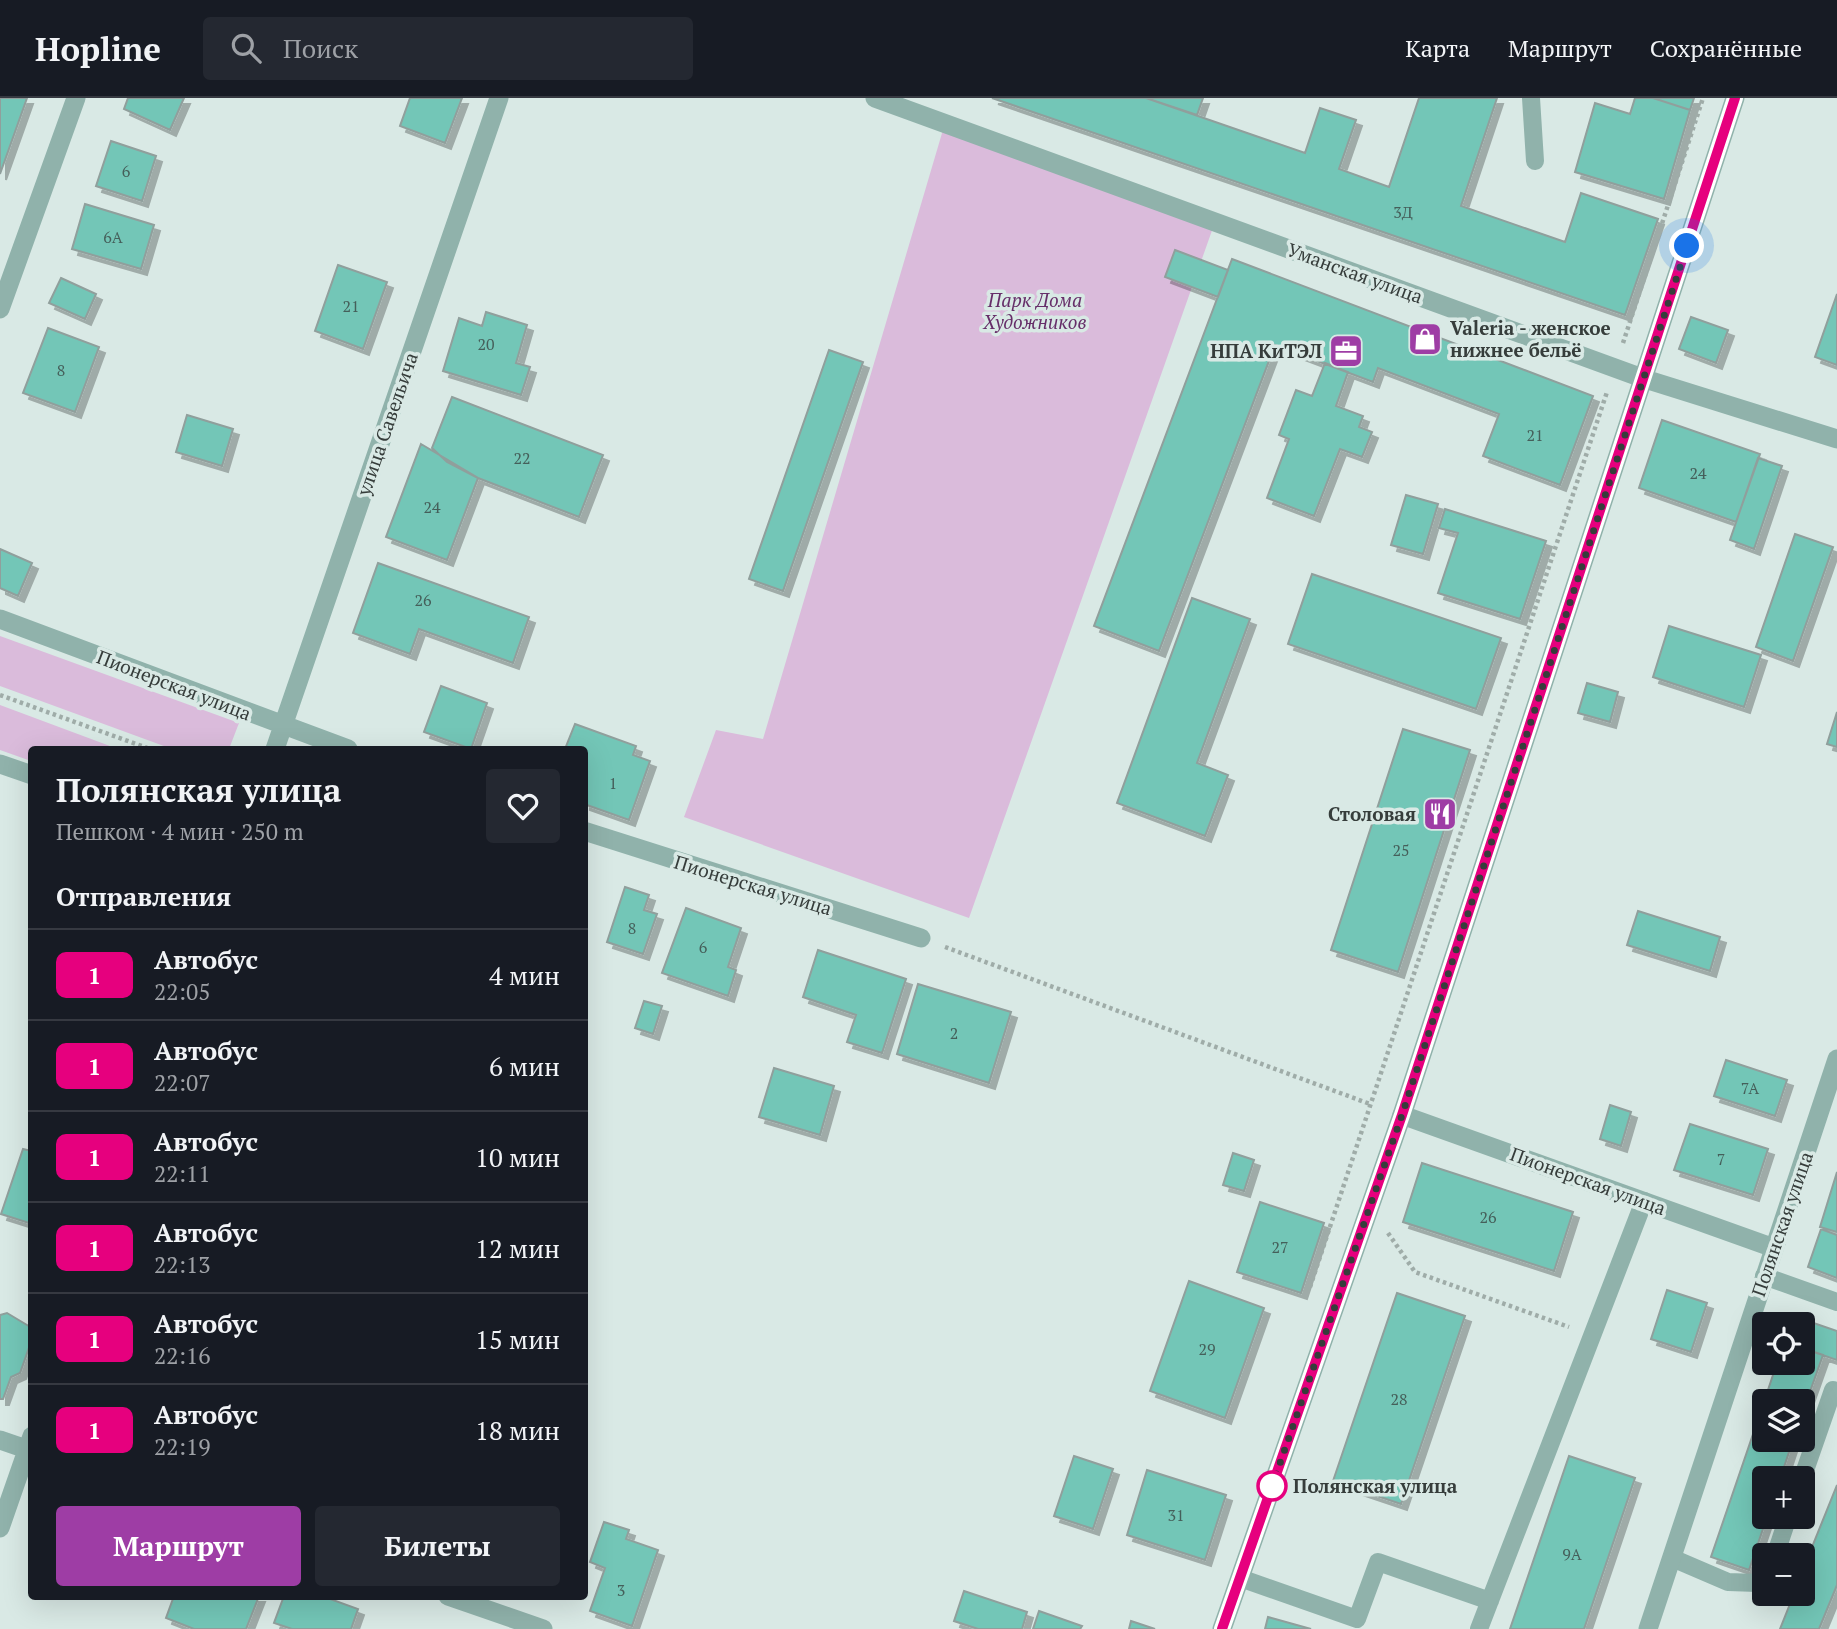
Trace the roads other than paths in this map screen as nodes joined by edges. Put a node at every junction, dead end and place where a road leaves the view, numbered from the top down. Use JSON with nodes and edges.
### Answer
{"nodes":[{"id":1,"x":76,"y":98,"type":"edge"},
{"id":2,"x":499,"y":98,"type":"edge"},
{"id":3,"x":876,"y":98,"type":"edge"},
{"id":4,"x":1531,"y":98,"type":"edge"},
{"id":5,"x":1735,"y":98,"type":"edge"},
{"id":6,"x":1535,"y":161,"type":"dead end"},
{"id":7,"x":0,"y":309,"type":"edge"},
{"id":8,"x":1644,"y":379,"type":"junction"},
{"id":9,"x":1837,"y":439,"type":"edge"},
{"id":10,"x":0,"y":619,"type":"edge"},
{"id":11,"x":284,"y":727,"type":"junction"},
{"id":12,"x":276,"y":746,"type":"edge"},
{"id":13,"x":339,"y":746,"type":"edge"},
{"id":14,"x":0,"y":764,"type":"edge"},
{"id":15,"x":28,"y":774,"type":"edge"},
{"id":16,"x":588,"y":832,"type":"edge"},
{"id":17,"x":921,"y":938,"type":"road end"},
{"id":18,"x":1837,"y":1059,"type":"edge"},
{"id":19,"x":1402,"y":1115,"type":"junction"},
{"id":20,"x":1644,"y":1201,"type":"junction"},
{"id":21,"x":1774,"y":1248,"type":"junction"},
{"id":22,"x":1764,"y":1276,"type":"junction"},
{"id":23,"x":1837,"y":1302,"type":"edge"},
{"id":24,"x":1837,"y":1391,"type":"edge"},
{"id":25,"x":0,"y":1440,"type":"edge"},
{"id":26,"x":28,"y":1446,"type":"edge"},
{"id":27,"x":28,"y":1451,"type":"edge"},
{"id":28,"x":1807,"y":1466,"type":"edge"},
{"id":29,"x":0,"y":1528,"type":"edge"},
{"id":30,"x":1672,"y":1558,"type":"junction"},
{"id":31,"x":1240,"y":1578,"type":"junction"},
{"id":32,"x":1752,"y":1583,"type":"edge"},
{"id":33,"x":460,"y":1600,"type":"edge"},
{"id":34,"x":1490,"y":1601,"type":"junction"},
{"id":35,"x":543,"y":1629,"type":"edge"},
{"id":36,"x":1222,"y":1629,"type":"edge"},
{"id":37,"x":1479,"y":1629,"type":"edge"},
{"id":38,"x":1648,"y":1629,"type":"edge"}],
"edges":[{"from":1,"to":7,"type":"street"},
{"from":2,"to":11,"type":"street","name":"улица Савельича"},
{"from":3,"to":8,"type":"street","name":"Уманская улица"},
{"from":4,"to":6,"type":"lane"},
{"from":5,"to":8,"type":"street"},
{"from":8,"to":9,"type":"street","name":"Уманская улица"},
{"from":8,"to":19,"type":"street"},
{"from":10,"to":11,"type":"street","name":"Пионерская улица"},
{"from":11,"to":12,"type":"street","name":"улица Савельича"},
{"from":11,"to":13,"type":"street","name":"Пионерская улица"},
{"from":14,"to":15,"type":"street"},
{"from":16,"to":17,"type":"street","name":"Пионерская улица"},
{"from":18,"to":21,"type":"street","name":"Полянская улица"},
{"from":19,"to":20,"type":"street","name":"Пионерская улица"},
{"from":19,"to":31,"type":"street"},
{"from":20,"to":21,"type":"street","name":"Пионерская улица"},
{"from":20,"to":34,"type":"lane"},
{"from":21,"to":22,"type":"street","name":"Полянская улица"},
{"from":22,"to":23,"type":"lane"},
{"from":22,"to":30,"type":"street","name":"Полянская улица"},
{"from":24,"to":28,"type":"lane"},
{"from":25,"to":26,"type":"street"},
{"from":27,"to":29,"type":"street"},
{"from":30,"to":32,"type":"lane"},
{"from":30,"to":38,"type":"street","name":"Полянская улица"},
{"from":31,"to":34,"type":"lane"},
{"from":31,"to":36,"type":"street"},
{"from":33,"to":35,"type":"street"},
{"from":34,"to":37,"type":"lane"}]}
